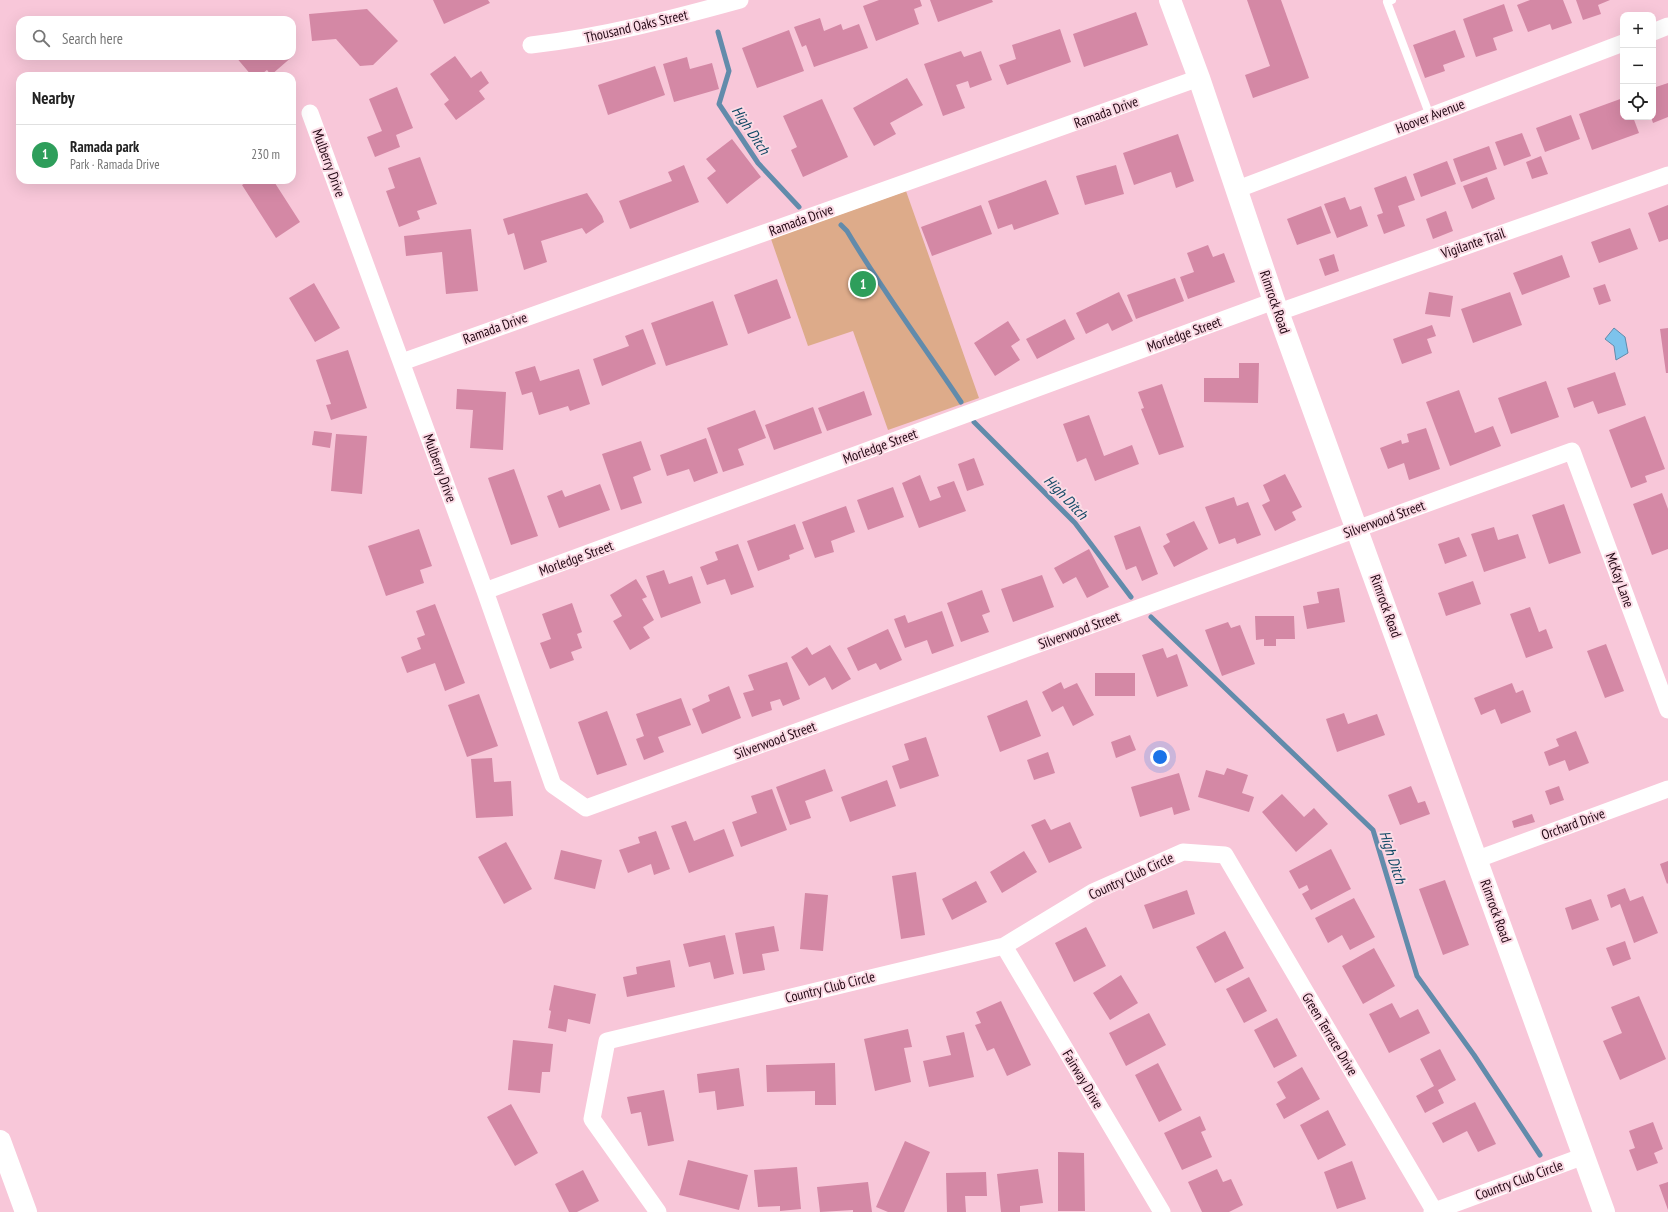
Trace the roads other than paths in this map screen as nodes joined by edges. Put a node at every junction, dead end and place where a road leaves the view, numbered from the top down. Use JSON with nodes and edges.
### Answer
{"nodes":[{"id":1,"x":740,"y":0,"type":"edge"},
{"id":2,"x":1170,"y":0,"type":"edge"},
{"id":3,"x":1392,"y":0,"type":"edge"},
{"id":4,"x":1668,"y":26,"type":"edge"},
{"id":5,"x":1656,"y":31,"type":"edge"},
{"id":6,"x":1620,"y":44,"type":"edge"},
{"id":7,"x":531,"y":45,"type":"dead end"},
{"id":8,"x":1200,"y":78,"type":"junction"},
{"id":9,"x":310,"y":113,"type":"dead end"},
{"id":10,"x":1430,"y":116,"type":"junction"},
{"id":11,"x":1668,"y":175,"type":"edge"},
{"id":12,"x":1238,"y":189,"type":"junction"},
{"id":13,"x":1277,"y":307,"type":"junction"},
{"id":14,"x":402,"y":362,"type":"junction"},
{"id":15,"x":1572,"y":451,"type":"joint"},
{"id":16,"x":1358,"y":529,"type":"junction"},
{"id":17,"x":486,"y":591,"type":"junction"},
{"id":18,"x":1668,"y":710,"type":"edge"},
{"id":19,"x":1668,"y":789,"type":"edge"},
{"id":20,"x":586,"y":808,"type":"joint"},
{"id":21,"x":1224,"y":855,"type":"joint"},
{"id":22,"x":1478,"y":859,"type":"junction"},
{"id":23,"x":1004,"y":946,"type":"junction"},
{"id":24,"x":0,"y":1140,"type":"edge"},
{"id":25,"x":1584,"y":1156,"type":"junction"},
{"id":26,"x":26,"y":1212,"type":"edge"},
{"id":27,"x":658,"y":1212,"type":"edge"},
{"id":28,"x":1162,"y":1212,"type":"edge"},
{"id":29,"x":1434,"y":1212,"type":"edge"},
{"id":30,"x":1604,"y":1212,"type":"edge"}],
"edges":[{"from":1,"to":7,"type":"street","name":"Thousand Oaks Street"},
{"from":2,"to":8,"type":"main road","name":"Rimrock Road"},
{"from":3,"to":10,"type":"lane"},
{"from":4,"to":5,"type":"street"},
{"from":6,"to":10,"type":"street","name":"Hoover Avenue"},
{"from":8,"to":12,"type":"main road","name":"Rimrock Road"},
{"from":8,"to":14,"type":"street","name":"Ramada Drive"},
{"from":9,"to":14,"type":"street","name":"Mulberry Drive"},
{"from":10,"to":12,"type":"street","name":"Hoover Avenue"},
{"from":11,"to":13,"type":"street","name":"Vigilante Trail"},
{"from":12,"to":13,"type":"main road","name":"Rimrock Road"},
{"from":13,"to":16,"type":"main road","name":"Rimrock Road"},
{"from":13,"to":17,"type":"street","name":"Morledge Street"},
{"from":14,"to":17,"type":"street","name":"Mulberry Drive"},
{"from":15,"to":16,"type":"street","name":"Silverwood Street"},
{"from":15,"to":18,"type":"street","name":"McKay Lane"},
{"from":16,"to":20,"type":"street","name":"Silverwood Street"},
{"from":16,"to":22,"type":"main road","name":"Rimrock Road"},
{"from":17,"to":20,"type":"street","name":"Mulberry Drive"},
{"from":19,"to":22,"type":"street","name":"Orchard Drive"},
{"from":21,"to":23,"type":"street","name":"Country Club Circle"},
{"from":21,"to":29,"type":"street","name":"Green Terrace Drive"},
{"from":22,"to":25,"type":"main road","name":"Rimrock Road"},
{"from":23,"to":27,"type":"street","name":"Country Club Circle"},
{"from":23,"to":28,"type":"street","name":"Fairway Drive"},
{"from":24,"to":26,"type":"main road"},
{"from":25,"to":29,"type":"street","name":"Country Club Circle"},
{"from":25,"to":30,"type":"main road","name":"Rimrock Road"}]}
